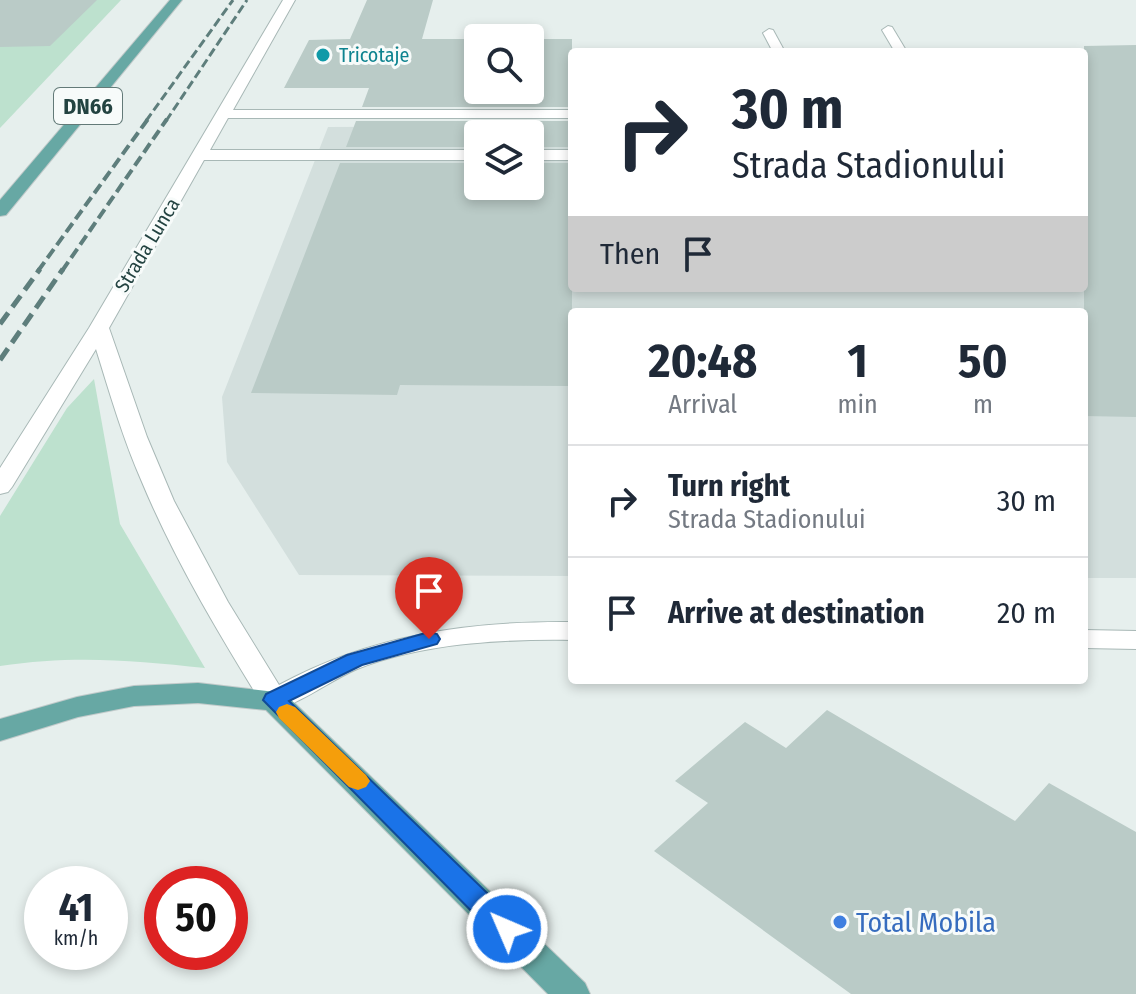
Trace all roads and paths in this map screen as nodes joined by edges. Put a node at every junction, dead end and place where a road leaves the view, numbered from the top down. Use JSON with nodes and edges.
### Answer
{"nodes":[{"id":1,"x":176,"y":0,"type":"edge"},
{"id":2,"x":289,"y":0,"type":"edge"},
{"id":3,"x":888,"y":30,"type":"dead end"},
{"id":4,"x":769,"y":33,"type":"dead end"},
{"id":5,"x":777,"y":48,"type":"edge"},
{"id":6,"x":899,"y":48,"type":"edge"},
{"id":7,"x":224,"y":114,"type":"junction"},
{"id":8,"x":568,"y":114,"type":"edge"},
{"id":9,"x":201,"y":155,"type":"junction"},
{"id":10,"x":464,"y":155,"type":"edge"},
{"id":11,"x":544,"y":155,"type":"edge"},
{"id":12,"x":568,"y":155,"type":"edge"},
{"id":13,"x":0,"y":211,"type":"edge"},
{"id":14,"x":99,"y":328,"type":"junction"},
{"id":15,"x":0,"y":487,"type":"edge"},
{"id":16,"x":568,"y":631,"type":"edge"},
{"id":17,"x":1088,"y":639,"type":"edge"},
{"id":18,"x":1136,"y":640,"type":"edge"},
{"id":19,"x":274,"y":700,"type":"junction"},
{"id":20,"x":0,"y":730,"type":"edge"},
{"id":21,"x":572,"y":994,"type":"edge"}],
"edges":[{"from":1,"to":13,"type":"main road","number":"DN66"},
{"from":2,"to":7,"type":"street","name":"Strada Lunca"},
{"from":3,"to":6,"type":"street"},
{"from":4,"to":5,"type":"street"},
{"from":7,"to":8,"type":"street"},
{"from":7,"to":9,"type":"street","name":"Strada Lunca"},
{"from":9,"to":10,"type":"street"},
{"from":9,"to":14,"type":"street","name":"Strada Lunca"},
{"from":11,"to":12,"type":"street"},
{"from":14,"to":15,"type":"street","name":"Strada Lunca"},
{"from":14,"to":19,"type":"street"},
{"from":16,"to":19,"type":"street"},
{"from":17,"to":18,"type":"street"},
{"from":19,"to":20,"type":"main road"},
{"from":19,"to":21,"type":"main road"}]}
